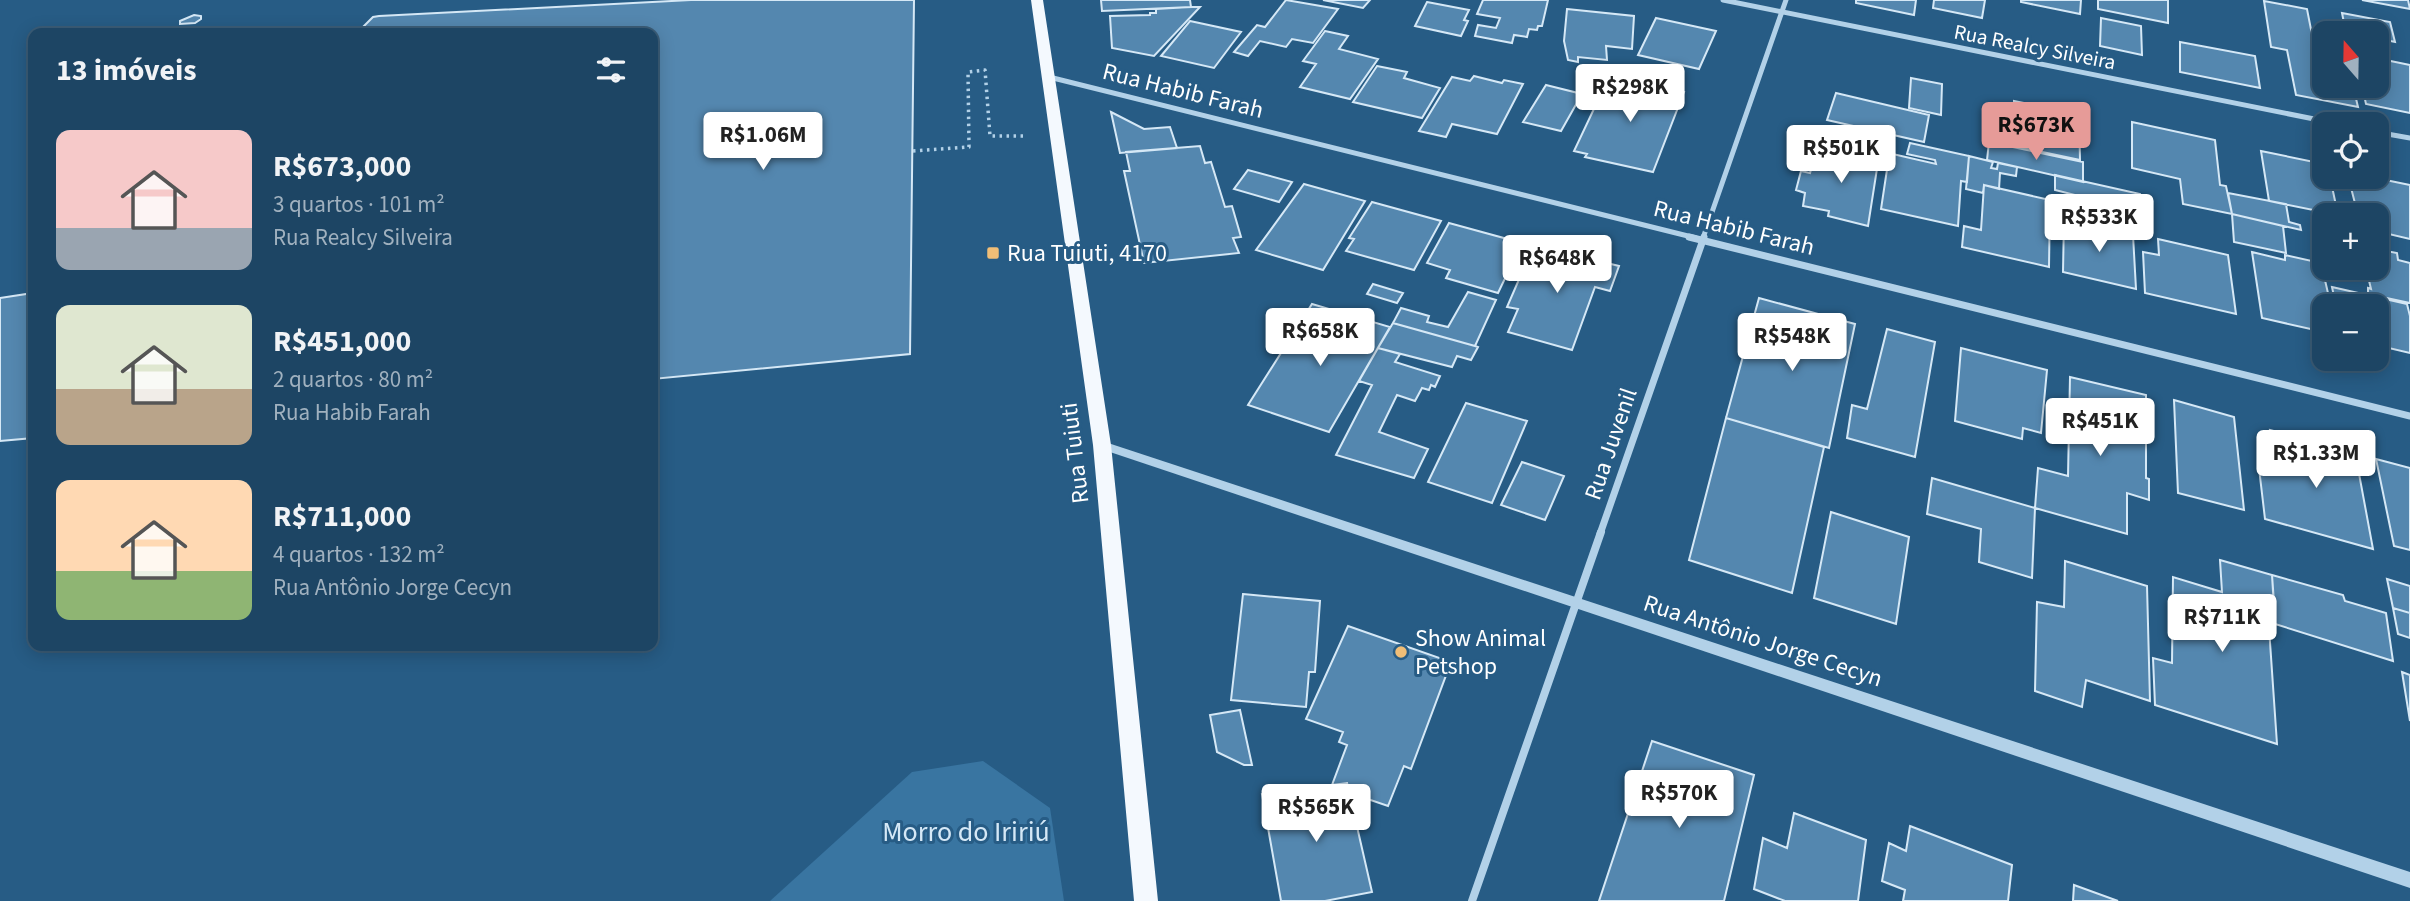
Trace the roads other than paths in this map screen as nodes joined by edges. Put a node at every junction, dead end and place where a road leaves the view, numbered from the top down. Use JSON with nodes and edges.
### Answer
{"nodes":[{"id":1,"x":1037,"y":0,"type":"edge"},
{"id":2,"x":1723,"y":0,"type":"edge"},
{"id":3,"x":1786,"y":0,"type":"edge"},
{"id":4,"x":1782,"y":12,"type":"junction"},
{"id":5,"x":1048,"y":76,"type":"junction"},
{"id":6,"x":2312,"y":119,"type":"edge"},
{"id":7,"x":2389,"y":134,"type":"edge"},
{"id":8,"x":2410,"y":138,"type":"edge"},
{"id":9,"x":1702,"y":240,"type":"junction"},
{"id":10,"x":2410,"y":416,"type":"edge"},
{"id":11,"x":1102,"y":445,"type":"junction"},
{"id":12,"x":1576,"y":603,"type":"junction"},
{"id":13,"x":2410,"y":880,"type":"edge"},
{"id":14,"x":1146,"y":901,"type":"edge"},
{"id":15,"x":1472,"y":901,"type":"edge"}],
"edges":[{"from":1,"to":5,"type":"main road","name":"Rua Tuiuti"},
{"from":2,"to":4,"type":"street","name":"Rua Realcy Silveira"},
{"from":3,"to":4,"type":"street","name":"Rua Juvenil"},
{"from":4,"to":6,"type":"street","name":"Rua Realcy Silveira"},
{"from":4,"to":9,"type":"street","name":"Rua Juvenil"},
{"from":5,"to":9,"type":"street","name":"Rua Habib Farah"},
{"from":5,"to":11,"type":"main road","name":"Rua Tuiuti"},
{"from":7,"to":8,"type":"street"},
{"from":9,"to":10,"type":"street","name":"Rua Habib Farah"},
{"from":9,"to":12,"type":"street","name":"Rua Juvenil"},
{"from":11,"to":12,"type":"street","name":"Rua Antônio Jorge Cecyn"},
{"from":11,"to":14,"type":"main road","name":"Rua Tuiuti"},
{"from":12,"to":13,"type":"street","name":"Rua Antônio Jorge Cecyn"},
{"from":12,"to":15,"type":"street","name":"Rua Juvenil"}]}
